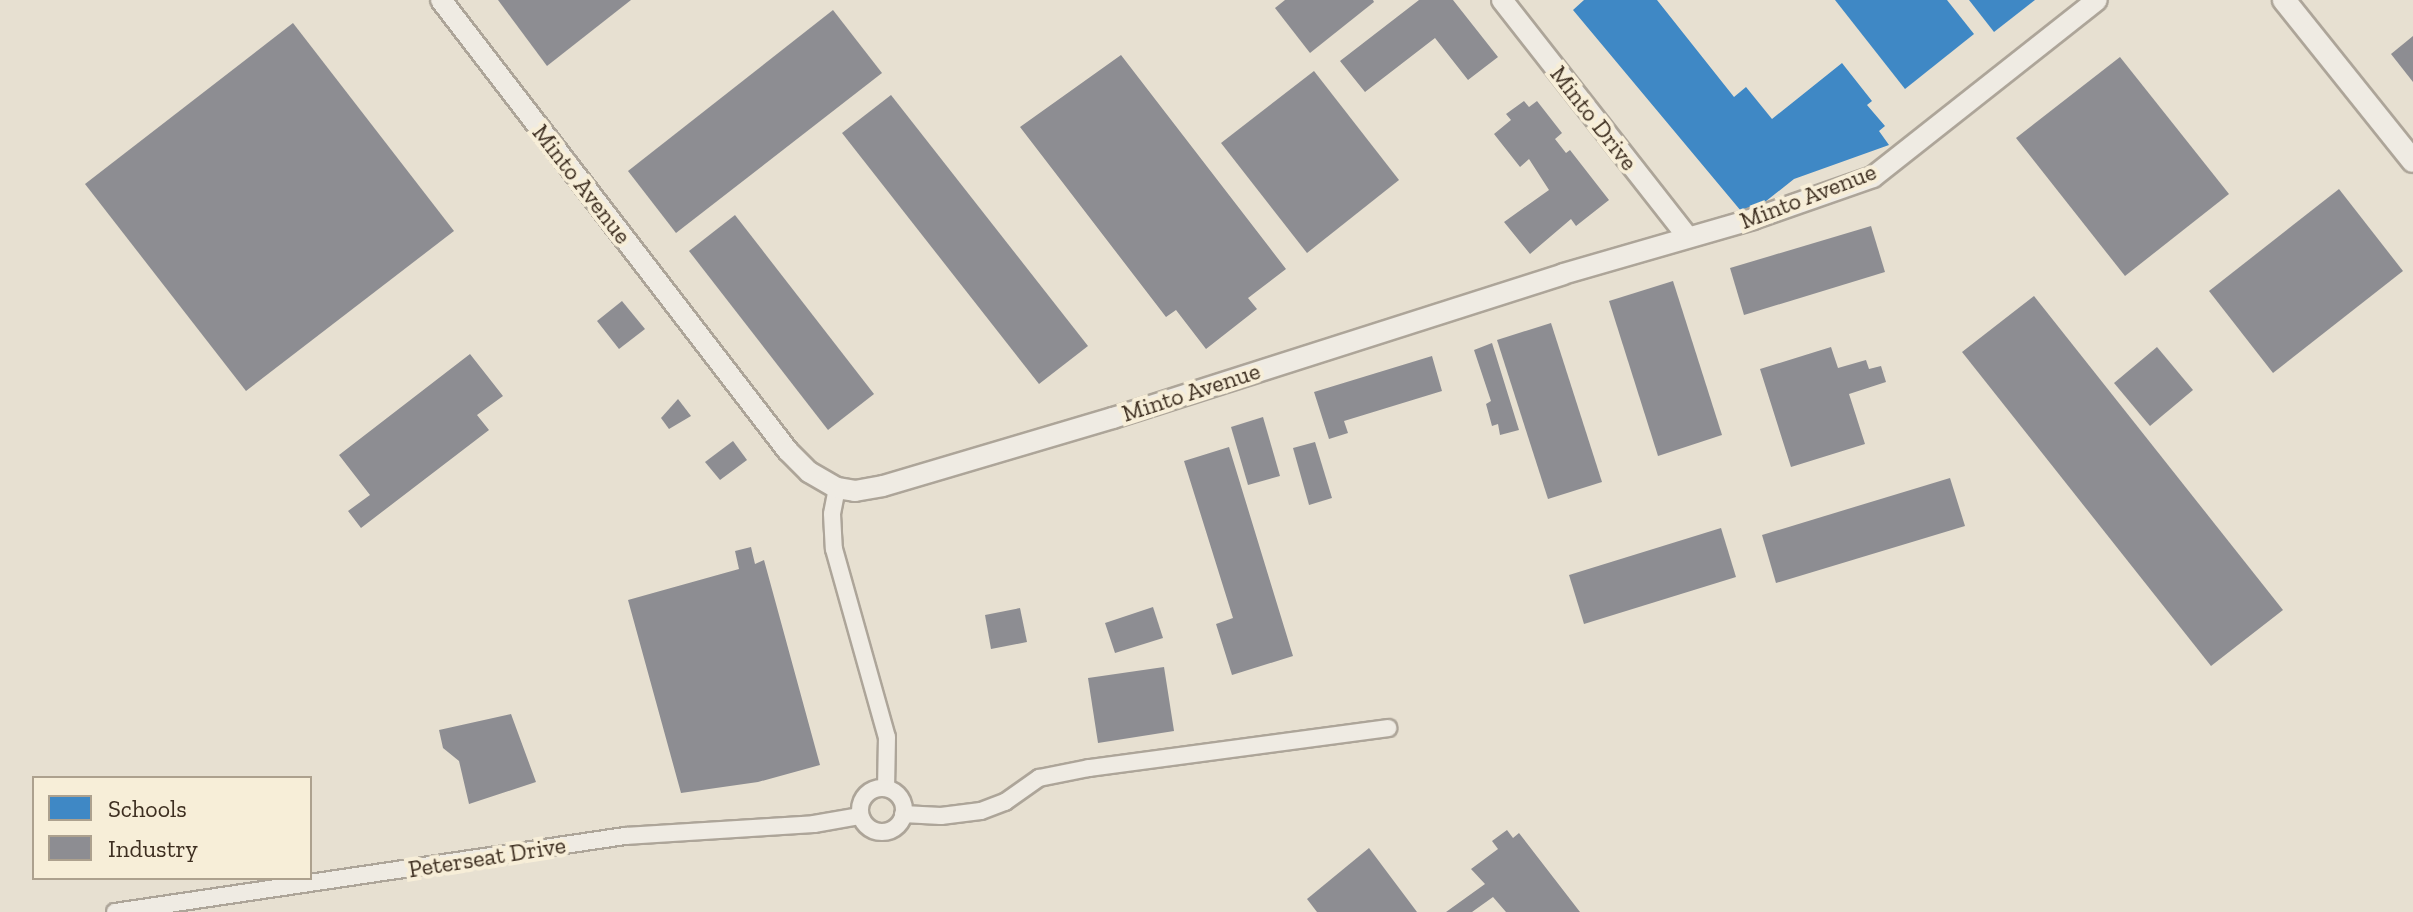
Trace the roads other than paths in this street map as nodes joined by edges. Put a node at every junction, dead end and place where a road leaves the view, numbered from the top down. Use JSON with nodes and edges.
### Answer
{"nodes":[{"id":1,"x":441,"y":0,"type":"edge"},
{"id":2,"x":1502,"y":0,"type":"edge"},
{"id":3,"x":2097,"y":0,"type":"edge"},
{"id":4,"x":2284,"y":0,"type":"edge"},
{"id":5,"x":2413,"y":161,"type":"edge"},
{"id":6,"x":1687,"y":236,"type":"junction"},
{"id":7,"x":837,"y":488,"type":"junction"},
{"id":8,"x":1388,"y":728,"type":"dead end"},
{"id":9,"x":886,"y":788,"type":"junction"},
{"id":10,"x":903,"y":814,"type":"junction"},
{"id":11,"x":860,"y":816,"type":"junction"},
{"id":12,"x":115,"y":912,"type":"edge"}],
"edges":[{"from":1,"to":7,"type":"street","name":"Minto Avenue"},
{"from":2,"to":6,"type":"street","name":"Minto Drive"},
{"from":3,"to":6,"type":"street","name":"Minto Avenue"},
{"from":4,"to":5,"type":"main road"},
{"from":6,"to":7,"type":"street","name":"Minto Avenue"},
{"from":7,"to":9,"type":"street"},
{"from":8,"to":10,"type":"street"},
{"from":9,"to":10,"type":"street"},
{"from":9,"to":11,"type":"street"},
{"from":10,"to":11,"type":"street"},
{"from":11,"to":12,"type":"street","name":"Peterseat Drive"}]}
